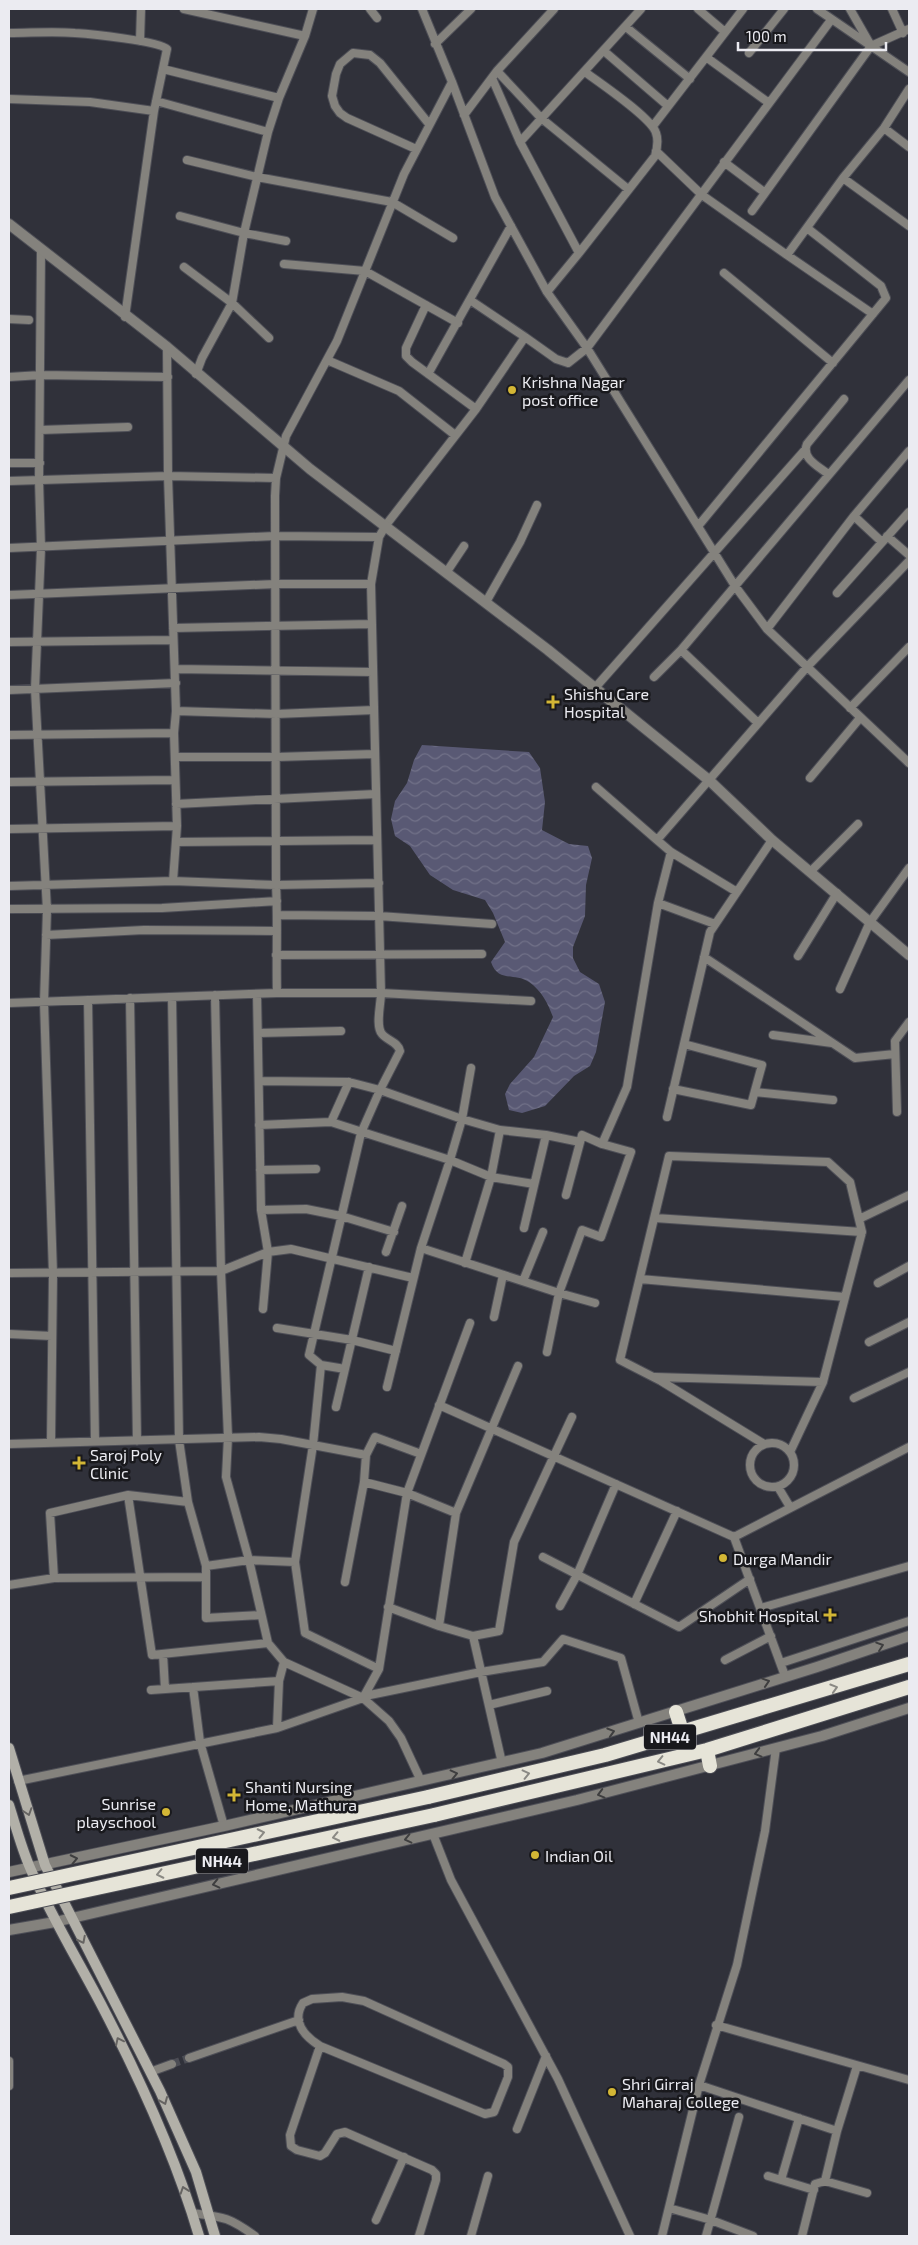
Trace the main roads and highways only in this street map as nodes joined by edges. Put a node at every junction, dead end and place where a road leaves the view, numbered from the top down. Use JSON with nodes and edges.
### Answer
{"nodes":[{"id":1,"x":909,"y":1664,"type":"edge"},
{"id":2,"x":909,"y":1687,"type":"edge"},
{"id":3,"x":676,"y":1712,"type":"road end"},
{"id":4,"x":683,"y":1734,"type":"junction"},
{"id":5,"x":9,"y":1748,"type":"edge"},
{"id":6,"x":707,"y":1750,"type":"junction"},
{"id":7,"x":710,"y":1766,"type":"road end"},
{"id":8,"x":9,"y":1806,"type":"edge"},
{"id":9,"x":9,"y":1888,"type":"edge"},
{"id":10,"x":9,"y":1908,"type":"edge"},
{"id":11,"x":199,"y":2236,"type":"edge"},
{"id":12,"x":215,"y":2236,"type":"edge"}],
"edges":[{"from":4,"to":1,"type":"highway","number":"NH44","one_way":true},
{"from":2,"to":6,"type":"highway","number":"NH44"},
{"from":3,"to":4,"type":"highway"},
{"from":9,"to":4,"type":"highway","number":"NH44","one_way":true,"bridge":true},
{"from":5,"to":12,"type":"main road","one_way":true},
{"from":6,"to":7,"type":"highway"},
{"from":6,"to":10,"type":"highway","number":"NH44","one_way":true,"bridge":true},
{"from":11,"to":8,"type":"main road","one_way":true}]}
